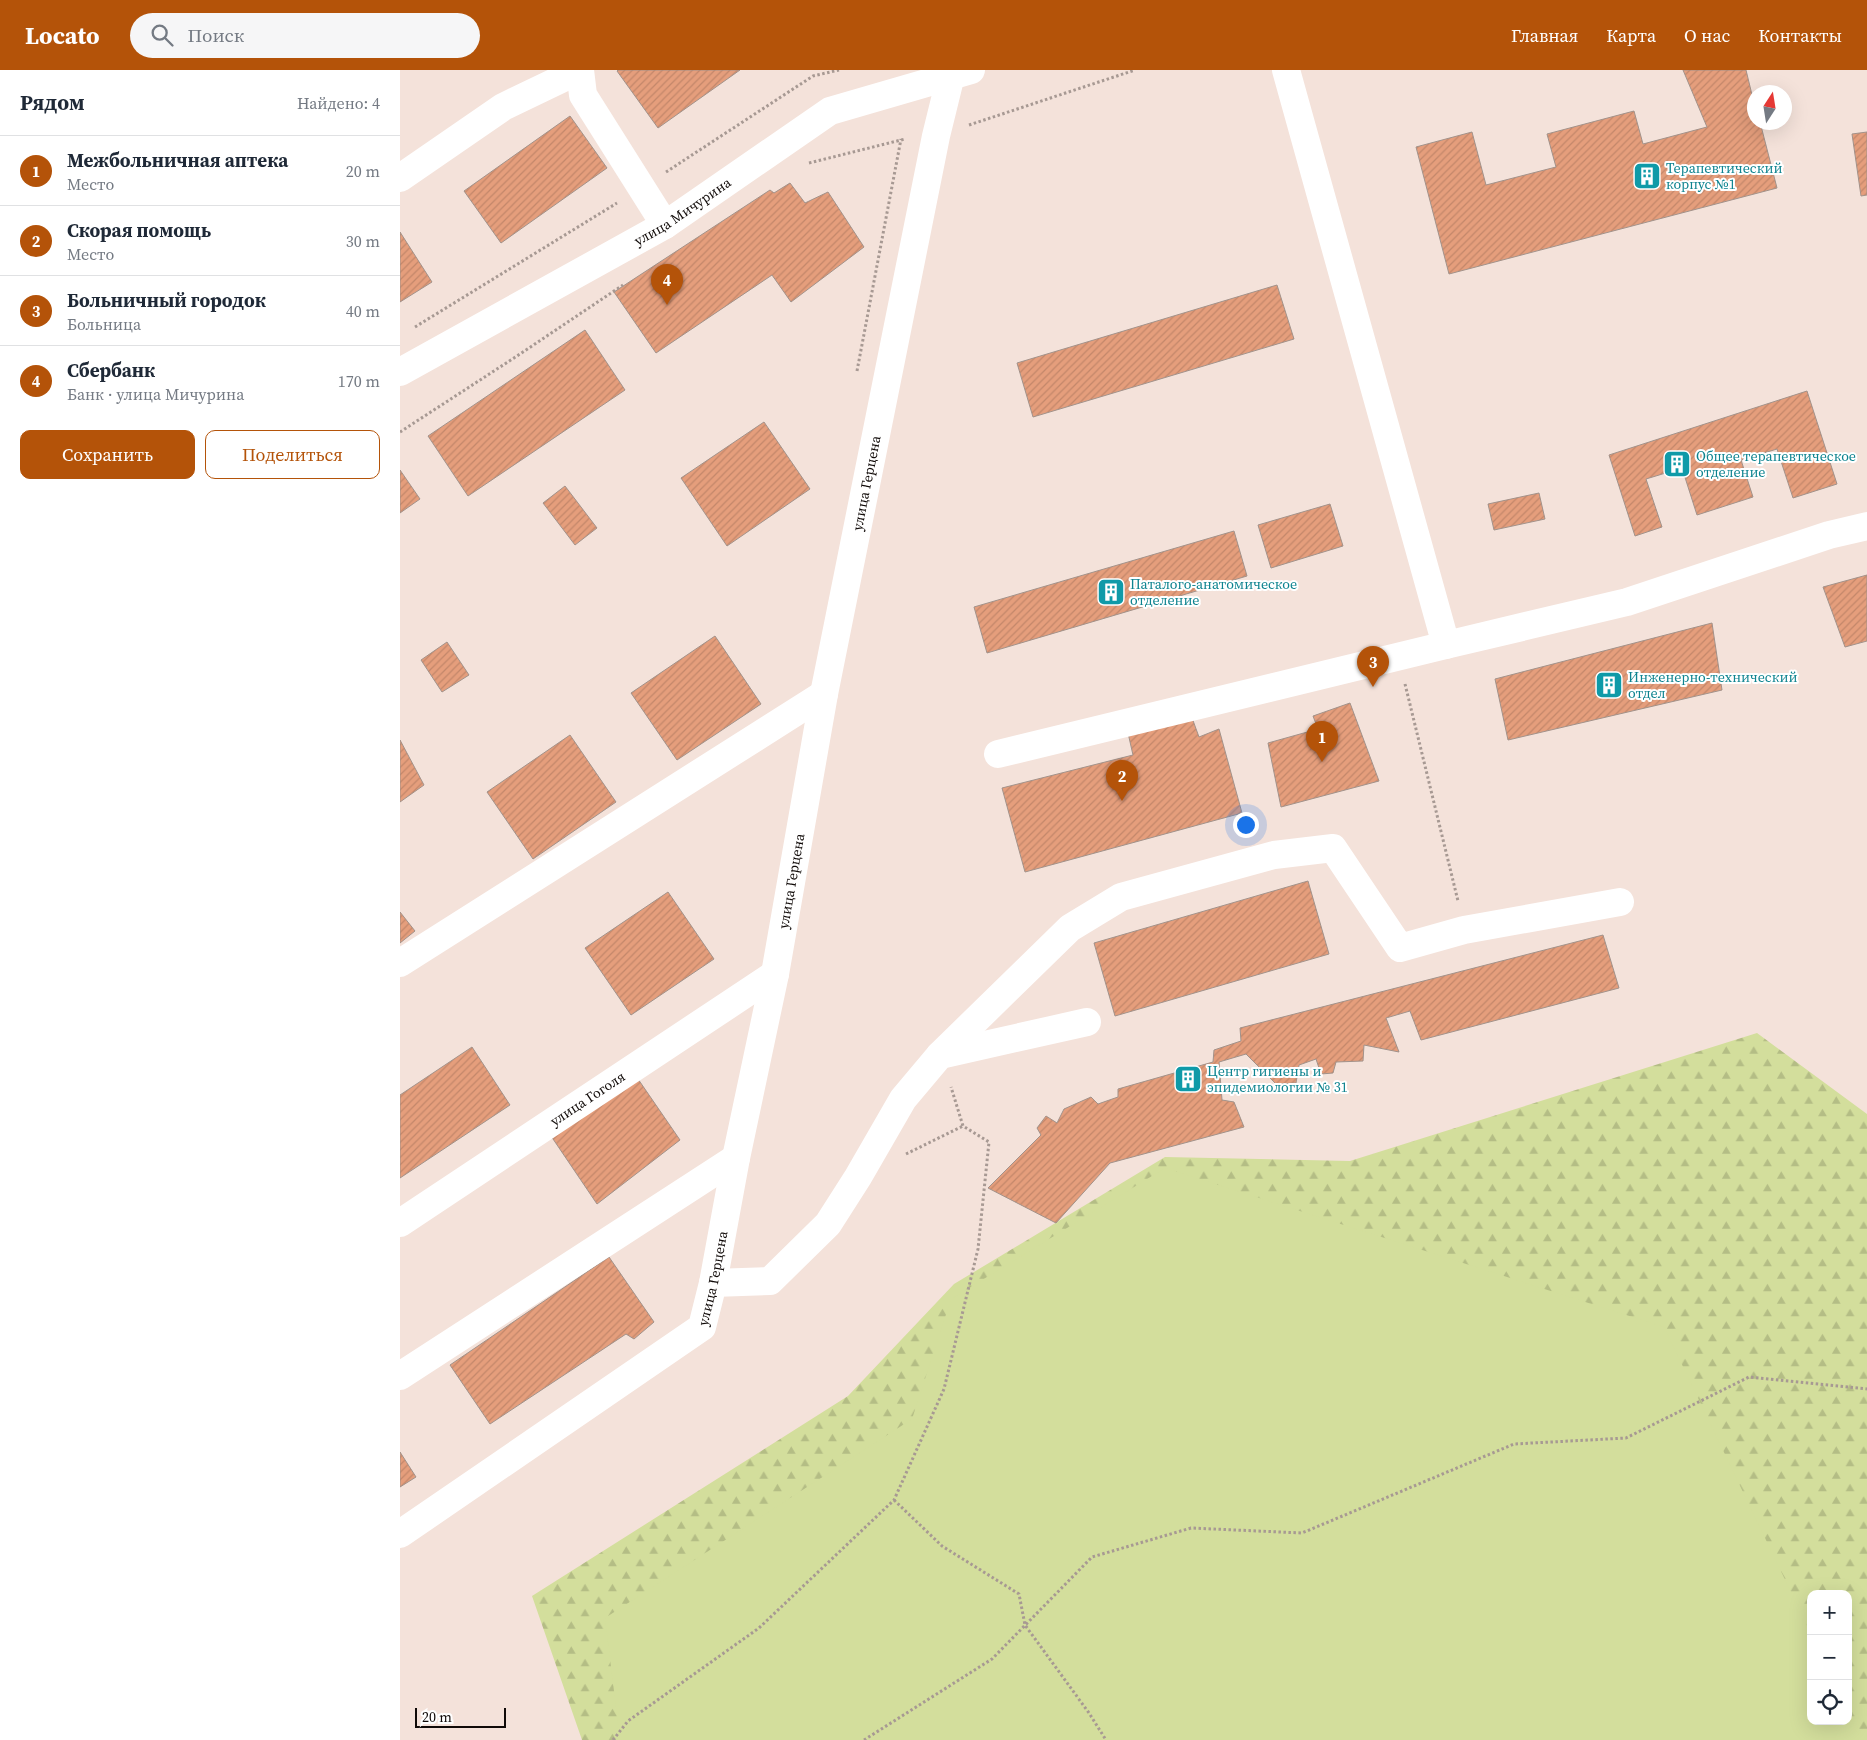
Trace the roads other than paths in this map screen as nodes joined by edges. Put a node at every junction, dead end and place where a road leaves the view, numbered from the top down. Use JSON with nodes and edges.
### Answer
{"nodes":[{"id":1,"x":580,"y":70,"type":"edge"},
{"id":2,"x":1286,"y":70,"type":"edge"},
{"id":3,"x":961,"y":73,"type":"edge"},
{"id":4,"x":400,"y":178,"type":"edge"},
{"id":5,"x":665,"y":225,"type":"junction"},
{"id":6,"x":400,"y":372,"type":"edge"},
{"id":7,"x":1867,"y":526,"type":"edge"},
{"id":8,"x":1446,"y":645,"type":"junction"},
{"id":9,"x":824,"y":694,"type":"junction"},
{"id":10,"x":998,"y":754,"type":"dead end"},
{"id":11,"x":1620,"y":902,"type":"dead end"},
{"id":12,"x":400,"y":963,"type":"edge"},
{"id":13,"x":775,"y":974,"type":"junction"},
{"id":14,"x":1087,"y":1022,"type":"dead end"},
{"id":15,"x":940,"y":1055,"type":"junction"},
{"id":16,"x":736,"y":1158,"type":"junction"},
{"id":17,"x":400,"y":1223,"type":"edge"},
{"id":18,"x":713,"y":1283,"type":"junction"},
{"id":19,"x":400,"y":1376,"type":"edge"},
{"id":20,"x":400,"y":1534,"type":"edge"}],
"edges":[{"from":1,"to":4,"type":"street"},
{"from":1,"to":5,"type":"street"},
{"from":2,"to":8,"type":"street"},
{"from":3,"to":5,"type":"street","name":"улица Мичурина"},
{"from":3,"to":9,"type":"street","name":"улица Герцена"},
{"from":5,"to":6,"type":"street","name":"улица Мичурина"},
{"from":7,"to":8,"type":"street"},
{"from":8,"to":10,"type":"street"},
{"from":9,"to":12,"type":"street"},
{"from":9,"to":13,"type":"street","name":"улица Герцена"},
{"from":11,"to":15,"type":"street"},
{"from":13,"to":16,"type":"street","name":"улица Герцена"},
{"from":13,"to":17,"type":"street","name":"улица Гоголя"},
{"from":14,"to":15,"type":"street"},
{"from":15,"to":18,"type":"street"},
{"from":16,"to":18,"type":"street","name":"улица Герцена"},
{"from":16,"to":19,"type":"street"},
{"from":18,"to":20,"type":"street","name":"улица Герцена"}]}
